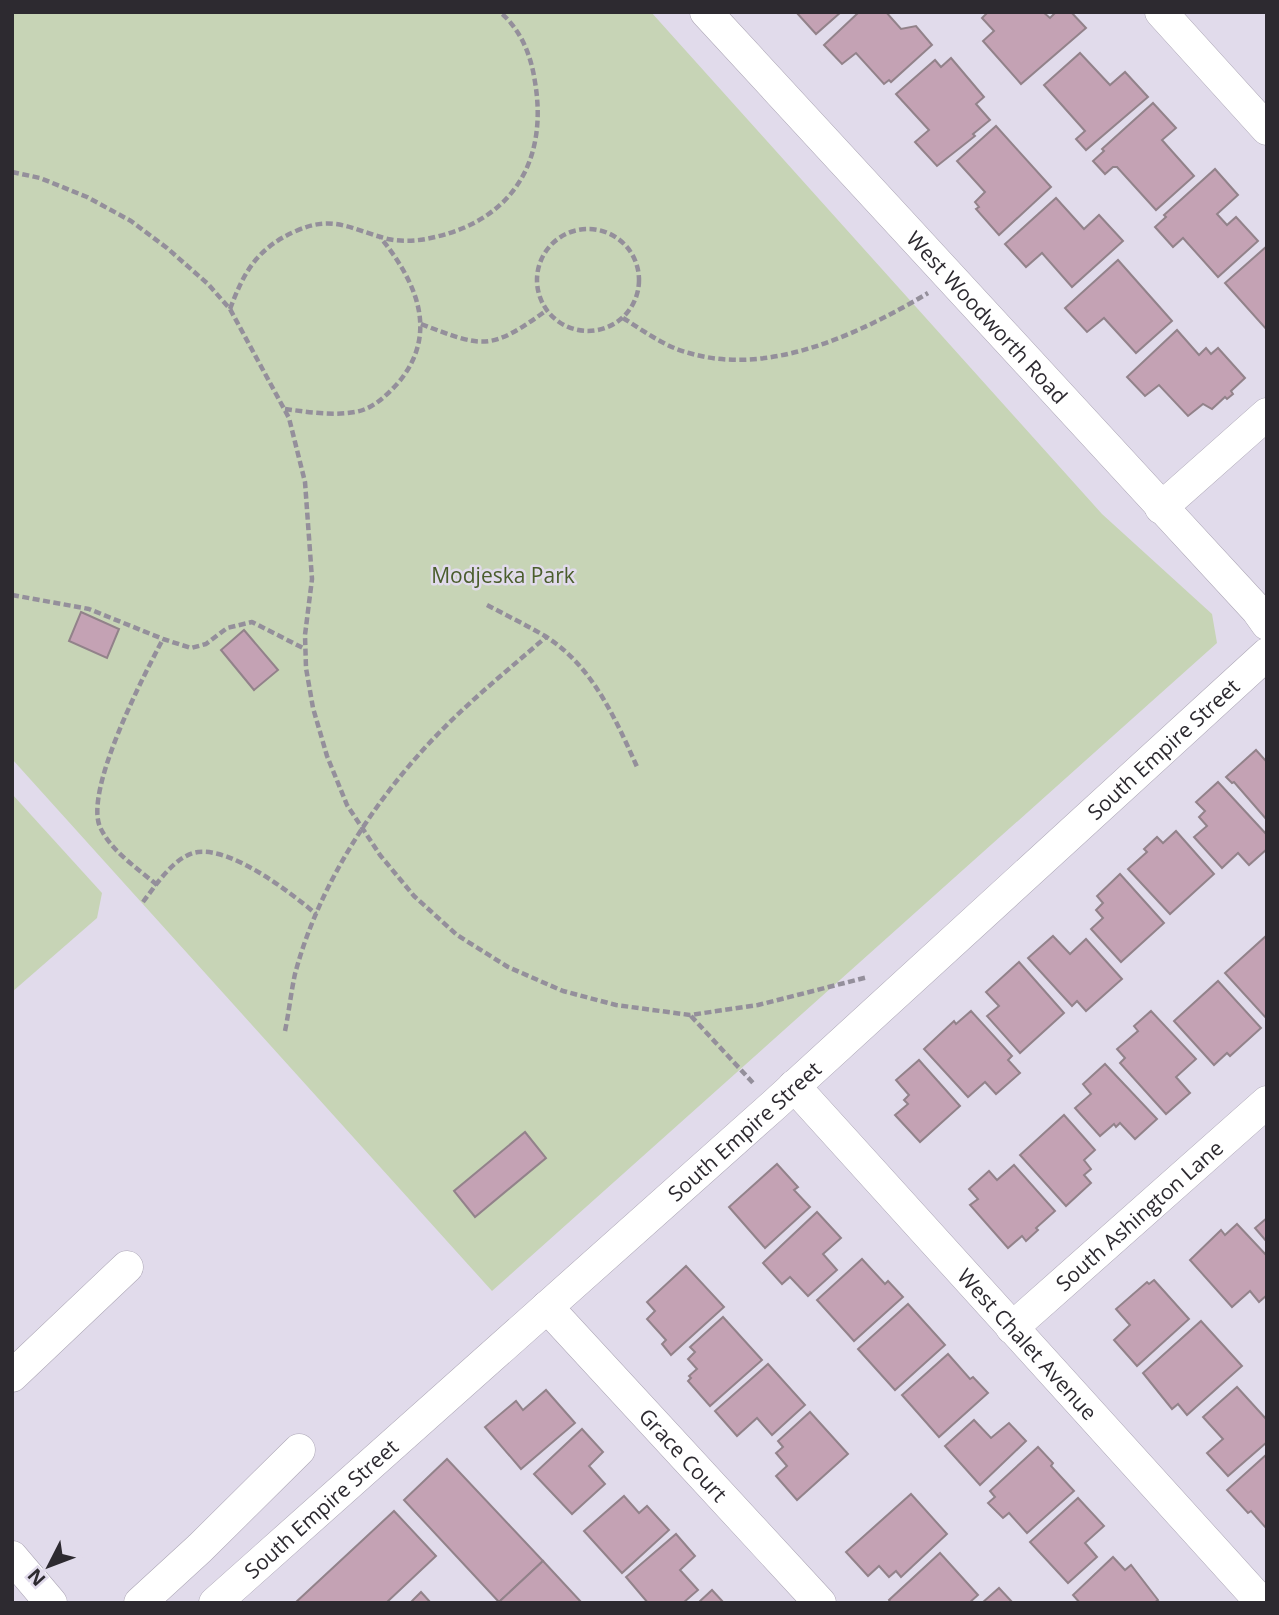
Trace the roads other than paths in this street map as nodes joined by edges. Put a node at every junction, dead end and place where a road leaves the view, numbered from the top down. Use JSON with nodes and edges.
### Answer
{"nodes":[{"id":1,"x":706,"y":12,"type":"edge"},
{"id":2,"x":1161,"y":12,"type":"edge"},
{"id":3,"x":1267,"y":129,"type":"edge"},
{"id":4,"x":1267,"y":414,"type":"edge"},
{"id":5,"x":1161,"y":508,"type":"junction"},
{"id":6,"x":1267,"y":624,"type":"edge"},
{"id":7,"x":1267,"y":654,"type":"edge"},
{"id":8,"x":784,"y":1096,"type":"junction"},
{"id":9,"x":1267,"y":1102,"type":"edge"},
{"id":10,"x":127,"y":1267,"type":"dead end"},
{"id":11,"x":547,"y":1307,"type":"junction"},
{"id":12,"x":1012,"y":1328,"type":"junction"},
{"id":13,"x":12,"y":1376,"type":"edge"},
{"id":14,"x":299,"y":1450,"type":"dead end"},
{"id":15,"x":12,"y":1557,"type":"edge"},
{"id":16,"x":235,"y":1597,"type":"edge"},
{"id":17,"x":51,"y":1603,"type":"edge"},
{"id":18,"x":140,"y":1603,"type":"edge"},
{"id":19,"x":820,"y":1603,"type":"edge"},
{"id":20,"x":1262,"y":1603,"type":"edge"}],
"edges":[{"from":1,"to":5,"type":"street","name":"West Woodworth Road"},
{"from":2,"to":3,"type":"street"},
{"from":4,"to":5,"type":"street"},
{"from":5,"to":6,"type":"street","name":"West Woodworth Road"},
{"from":7,"to":8,"type":"street","name":"South Empire Street"},
{"from":8,"to":11,"type":"street","name":"South Empire Street"},
{"from":8,"to":12,"type":"street","name":"West Chalet Avenue"},
{"from":9,"to":12,"type":"street","name":"South Ashington Lane"},
{"from":10,"to":13,"type":"street"},
{"from":11,"to":16,"type":"street","name":"South Empire Street"},
{"from":11,"to":19,"type":"street","name":"Grace Court"},
{"from":12,"to":20,"type":"street","name":"West Chalet Avenue"},
{"from":14,"to":18,"type":"street"},
{"from":15,"to":17,"type":"street"}]}
